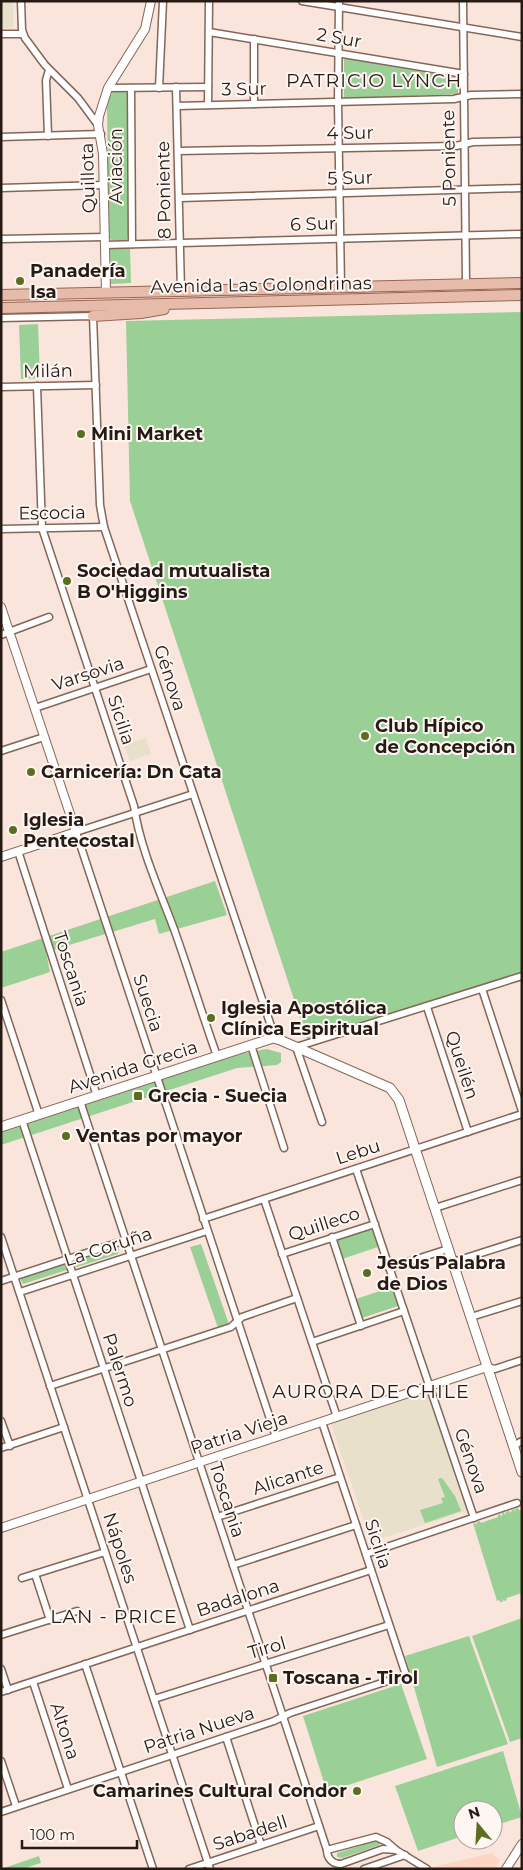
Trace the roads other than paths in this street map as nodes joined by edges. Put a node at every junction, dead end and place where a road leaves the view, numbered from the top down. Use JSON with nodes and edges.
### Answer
{"nodes":[{"id":1,"x":21,"y":1,"type":"edge"},
{"id":2,"x":151,"y":1,"type":"edge"},
{"id":3,"x":163,"y":1,"type":"edge"},
{"id":4,"x":209,"y":1,"type":"edge"},
{"id":5,"x":302,"y":1,"type":"edge"},
{"id":6,"x":463,"y":1,"type":"edge"},
{"id":7,"x":338,"y":4,"type":"edge"},
{"id":8,"x":463,"y":28,"type":"junction"},
{"id":9,"x":208,"y":32,"type":"junction"},
{"id":10,"x":1,"y":34,"type":"edge"},
{"id":11,"x":23,"y":34,"type":"junction"},
{"id":12,"x":522,"y":37,"type":"edge"},
{"id":13,"x":254,"y":39,"type":"junction"},
{"id":14,"x":338,"y":53,"type":"junction"},
{"id":15,"x":50,"y":70,"type":"junction"},
{"id":16,"x":464,"y":74,"type":"junction"},
{"id":17,"x":208,"y":86,"type":"junction"},
{"id":18,"x":176,"y":87,"type":"junction"},
{"id":19,"x":108,"y":88,"type":"junction"},
{"id":20,"x":131,"y":88,"type":"junction"},
{"id":21,"x":159,"y":88,"type":"junction"},
{"id":22,"x":522,"y":94,"type":"edge"},
{"id":23,"x":464,"y":96,"type":"junction"},
{"id":24,"x":338,"y":102,"type":"junction"},
{"id":25,"x":254,"y":104,"type":"junction"},
{"id":26,"x":208,"y":105,"type":"junction"},
{"id":27,"x":177,"y":106,"type":"junction"},
{"id":28,"x":98,"y":125,"type":"junction"},
{"id":29,"x":101,"y":134,"type":"junction"},
{"id":30,"x":48,"y":136,"type":"junction"},
{"id":31,"x":1,"y":138,"type":"edge"},
{"id":32,"x":522,"y":141,"type":"edge"},
{"id":33,"x":464,"y":144,"type":"junction"},
{"id":34,"x":338,"y":148,"type":"junction"},
{"id":35,"x":178,"y":151,"type":"junction"},
{"id":36,"x":103,"y":185,"type":"junction"},
{"id":37,"x":1,"y":188,"type":"edge"},
{"id":38,"x":522,"y":188,"type":"edge"},
{"id":39,"x":465,"y":190,"type":"junction"},
{"id":40,"x":339,"y":193,"type":"junction"},
{"id":41,"x":180,"y":198,"type":"junction"},
{"id":42,"x":522,"y":234,"type":"edge"},
{"id":43,"x":465,"y":235,"type":"junction"},
{"id":44,"x":1,"y":239,"type":"edge"},
{"id":45,"x":339,"y":239,"type":"junction"},
{"id":46,"x":105,"y":241,"type":"junction"},
{"id":47,"x":180,"y":243,"type":"junction"},
{"id":48,"x":132,"y":244,"type":"junction"},
{"id":49,"x":522,"y":283,"type":"edge"},
{"id":50,"x":466,"y":284,"type":"junction"},
{"id":51,"x":341,"y":287,"type":"junction"},
{"id":52,"x":181,"y":291,"type":"junction"},
{"id":53,"x":106,"y":293,"type":"junction"},
{"id":54,"x":1,"y":295,"type":"edge"},
{"id":55,"x":522,"y":296,"type":"edge"},
{"id":56,"x":454,"y":297,"type":"junction"},
{"id":57,"x":182,"y":304,"type":"junction"},
{"id":58,"x":1,"y":308,"type":"edge"},
{"id":59,"x":93,"y":316,"type":"junction"},
{"id":60,"x":1,"y":318,"type":"edge"},
{"id":61,"x":96,"y":384,"type":"junction"},
{"id":62,"x":37,"y":386,"type":"junction"},
{"id":63,"x":1,"y":387,"type":"edge"},
{"id":64,"x":104,"y":527,"type":"junction"},
{"id":65,"x":42,"y":528,"type":"junction"},
{"id":66,"x":1,"y":529,"type":"edge"},
{"id":67,"x":1,"y":607,"type":"edge"},
{"id":68,"x":49,"y":617,"type":"dead end"},
{"id":69,"x":9,"y":631,"type":"junction"},
{"id":70,"x":1,"y":634,"type":"edge"},
{"id":71,"x":151,"y":669,"type":"junction"},
{"id":72,"x":95,"y":688,"type":"junction"},
{"id":73,"x":35,"y":708,"type":"junction"},
{"id":74,"x":44,"y":736,"type":"junction"},
{"id":75,"x":1,"y":751,"type":"edge"},
{"id":76,"x":193,"y":794,"type":"junction"},
{"id":77,"x":135,"y":813,"type":"junction"},
{"id":78,"x":76,"y":832,"type":"junction"},
{"id":79,"x":18,"y":851,"type":"junction"},
{"id":80,"x":1,"y":857,"type":"edge"},
{"id":81,"x":522,"y":976,"type":"edge"},
{"id":82,"x":482,"y":989,"type":"junction"},
{"id":83,"x":1,"y":1000,"type":"edge"},
{"id":84,"x":427,"y":1007,"type":"junction"},
{"id":85,"x":275,"y":1038,"type":"junction"},
{"id":86,"x":251,"y":1045,"type":"junction"},
{"id":87,"x":296,"y":1046,"type":"junction"},
{"id":88,"x":217,"y":1056,"type":"junction"},
{"id":89,"x":156,"y":1076,"type":"junction"},
{"id":90,"x":97,"y":1096,"type":"junction"},
{"id":91,"x":80,"y":1101,"type":"junction"},
{"id":92,"x":522,"y":1113,"type":"edge"},
{"id":93,"x":39,"y":1115,"type":"junction"},
{"id":94,"x":22,"y":1120,"type":"junction"},
{"id":95,"x":322,"y":1122,"type":"dead end"},
{"id":96,"x":1,"y":1128,"type":"edge"},
{"id":97,"x":468,"y":1132,"type":"junction"},
{"id":98,"x":284,"y":1148,"type":"dead end"},
{"id":99,"x":415,"y":1149,"type":"junction"},
{"id":100,"x":356,"y":1169,"type":"junction"},
{"id":101,"x":522,"y":1180,"type":"edge"},
{"id":102,"x":264,"y":1199,"type":"junction"},
{"id":103,"x":435,"y":1208,"type":"junction"},
{"id":104,"x":203,"y":1219,"type":"junction"},
{"id":105,"x":374,"y":1224,"type":"junction"},
{"id":106,"x":207,"y":1231,"type":"junction"},
{"id":107,"x":1,"y":1237,"type":"edge"},
{"id":108,"x":332,"y":1238,"type":"junction"},
{"id":109,"x":126,"y":1240,"type":"junction"},
{"id":110,"x":522,"y":1240,"type":"edge"},
{"id":111,"x":448,"y":1249,"type":"junction"},
{"id":112,"x":282,"y":1254,"type":"junction"},
{"id":113,"x":131,"y":1256,"type":"junction"},
{"id":114,"x":68,"y":1259,"type":"junction"},
{"id":115,"x":452,"y":1262,"type":"junction"},
{"id":116,"x":389,"y":1268,"type":"junction"},
{"id":117,"x":73,"y":1275,"type":"junction"},
{"id":118,"x":14,"y":1277,"type":"junction"},
{"id":119,"x":1,"y":1281,"type":"edge"},
{"id":120,"x":20,"y":1292,"type":"junction"},
{"id":121,"x":297,"y":1298,"type":"junction"},
{"id":122,"x":522,"y":1300,"type":"edge"},
{"id":123,"x":404,"y":1311,"type":"junction"},
{"id":124,"x":471,"y":1317,"type":"junction"},
{"id":125,"x":237,"y":1322,"type":"junction"},
{"id":126,"x":361,"y":1326,"type":"junction"},
{"id":127,"x":312,"y":1342,"type":"junction"},
{"id":128,"x":161,"y":1349,"type":"junction"},
{"id":129,"x":522,"y":1360,"type":"edge"},
{"id":130,"x":487,"y":1367,"type":"junction"},
{"id":131,"x":104,"y":1368,"type":"junction"},
{"id":132,"x":50,"y":1386,"type":"junction"},
{"id":133,"x":429,"y":1386,"type":"junction"},
{"id":134,"x":337,"y":1417,"type":"junction"},
{"id":135,"x":1,"y":1421,"type":"edge"},
{"id":136,"x":322,"y":1422,"type":"junction"},
{"id":137,"x":64,"y":1427,"type":"junction"},
{"id":138,"x":276,"y":1437,"type":"junction"},
{"id":139,"x":522,"y":1441,"type":"edge"},
{"id":140,"x":10,"y":1446,"type":"junction"},
{"id":141,"x":513,"y":1446,"type":"junction"},
{"id":142,"x":1,"y":1448,"type":"edge"},
{"id":143,"x":199,"y":1462,"type":"junction"},
{"id":144,"x":522,"y":1472,"type":"edge"},
{"id":145,"x":340,"y":1477,"type":"junction"},
{"id":146,"x":141,"y":1481,"type":"junction"},
{"id":147,"x":88,"y":1499,"type":"junction"},
{"id":148,"x":517,"y":1503,"type":"dead end"},
{"id":149,"x":217,"y":1517,"type":"junction"},
{"id":150,"x":474,"y":1518,"type":"junction"},
{"id":151,"x":356,"y":1525,"type":"junction"},
{"id":152,"x":1,"y":1528,"type":"edge"},
{"id":153,"x":105,"y":1552,"type":"junction"},
{"id":154,"x":366,"y":1554,"type":"junction"},
{"id":155,"x":233,"y":1565,"type":"junction"},
{"id":156,"x":371,"y":1570,"type":"junction"},
{"id":157,"x":36,"y":1574,"type":"junction"},
{"id":158,"x":22,"y":1578,"type":"dead end"},
{"id":159,"x":248,"y":1610,"type":"junction"},
{"id":160,"x":77,"y":1611,"type":"dead end"},
{"id":161,"x":50,"y":1620,"type":"junction"},
{"id":162,"x":389,"y":1624,"type":"junction"},
{"id":163,"x":190,"y":1630,"type":"junction"},
{"id":164,"x":1,"y":1635,"type":"edge"},
{"id":165,"x":137,"y":1647,"type":"junction"},
{"id":166,"x":85,"y":1664,"type":"junction"},
{"id":167,"x":266,"y":1664,"type":"junction"},
{"id":168,"x":1,"y":1668,"type":"edge"},
{"id":169,"x":406,"y":1675,"type":"joint"},
{"id":170,"x":33,"y":1682,"type":"junction"},
{"id":171,"x":5,"y":1691,"type":"edge"},
{"id":172,"x":154,"y":1700,"type":"junction"},
{"id":173,"x":283,"y":1718,"type":"junction"},
{"id":174,"x":226,"y":1737,"type":"junction"},
{"id":175,"x":172,"y":1755,"type":"junction"},
{"id":176,"x":1,"y":1761,"type":"edge"},
{"id":177,"x":121,"y":1772,"type":"junction"},
{"id":178,"x":68,"y":1789,"type":"junction"},
{"id":179,"x":16,"y":1806,"type":"junction"},
{"id":180,"x":1,"y":1812,"type":"edge"},
{"id":181,"x":319,"y":1826,"type":"junction"},
{"id":182,"x":522,"y":1844,"type":"edge"},
{"id":183,"x":261,"y":1845,"type":"junction"},
{"id":184,"x":327,"y":1850,"type":"junction"},
{"id":185,"x":396,"y":1850,"type":"junction"},
{"id":186,"x":405,"y":1855,"type":"junction"},
{"id":187,"x":209,"y":1866,"type":"edge"},
{"id":188,"x":153,"y":1869,"type":"edge"},
{"id":189,"x":190,"y":1869,"type":"edge"},
{"id":190,"x":364,"y":1869,"type":"edge"},
{"id":191,"x":427,"y":1869,"type":"edge"},
{"id":192,"x":506,"y":1869,"type":"edge"}],
"edges":[{"from":1,"to":11,"type":"street"},
{"from":2,"to":19,"type":"street","name":"Aviación"},
{"from":3,"to":21,"type":"street"},
{"from":4,"to":9,"type":"street"},
{"from":5,"to":7,"type":"street"},
{"from":6,"to":8,"type":"street","name":"5 Poniente"},
{"from":7,"to":8,"type":"street"},
{"from":7,"to":14,"type":"street"},
{"from":8,"to":12,"type":"street"},
{"from":8,"to":16,"type":"street","name":"5 Poniente"},
{"from":9,"to":13,"type":"street","name":"2 Sur"},
{"from":9,"to":17,"type":"street"},
{"from":10,"to":11,"type":"street"},
{"from":11,"to":15,"type":"street","name":"Quillota"},
{"from":13,"to":14,"type":"street","name":"2 Sur"},
{"from":13,"to":25,"type":"street"},
{"from":14,"to":16,"type":"street","name":"2 Sur"},
{"from":14,"to":24,"type":"street"},
{"from":15,"to":28,"type":"street","name":"Quillota"},
{"from":15,"to":30,"type":"street"},
{"from":16,"to":23,"type":"street","name":"5 Poniente"},
{"from":17,"to":18,"type":"street","name":"3 Sur"},
{"from":17,"to":26,"type":"street"},
{"from":18,"to":21,"type":"street","name":"3 Sur"},
{"from":18,"to":27,"type":"street","name":"8 Poniente"},
{"from":19,"to":20,"type":"street","name":"3 Sur"},
{"from":19,"to":28,"type":"street","name":"Aviación"},
{"from":20,"to":21,"type":"street","name":"3 Sur"},
{"from":20,"to":48,"type":"street","name":"Aviación"},
{"from":22,"to":23,"type":"street","name":"3 Sur"},
{"from":23,"to":24,"type":"street","name":"3 Sur"},
{"from":23,"to":33,"type":"street","name":"5 Poniente"},
{"from":24,"to":25,"type":"street","name":"3 Sur"},
{"from":24,"to":34,"type":"street"},
{"from":25,"to":26,"type":"street","name":"3 Sur"},
{"from":26,"to":27,"type":"street","name":"3 Sur"},
{"from":27,"to":35,"type":"street","name":"8 Poniente"},
{"from":28,"to":29,"type":"street","name":"Quillota"},
{"from":29,"to":30,"type":"street"},
{"from":29,"to":36,"type":"street","name":"Quillota"},
{"from":30,"to":31,"type":"street"},
{"from":32,"to":33,"type":"street","name":"4 Sur"},
{"from":33,"to":34,"type":"street","name":"4 Sur"},
{"from":33,"to":39,"type":"street","name":"5 Poniente"},
{"from":34,"to":35,"type":"street","name":"4 Sur"},
{"from":34,"to":40,"type":"street"},
{"from":35,"to":41,"type":"street","name":"8 Poniente"},
{"from":36,"to":37,"type":"street"},
{"from":36,"to":46,"type":"street","name":"Quillota"},
{"from":38,"to":39,"type":"street","name":"5 Sur"},
{"from":39,"to":40,"type":"street","name":"5 Sur"},
{"from":39,"to":43,"type":"street","name":"5 Poniente"},
{"from":40,"to":41,"type":"street","name":"5 Sur"},
{"from":40,"to":45,"type":"street"},
{"from":41,"to":47,"type":"street","name":"8 Poniente"},
{"from":42,"to":43,"type":"street","name":"6 Sur"},
{"from":43,"to":45,"type":"street","name":"6 Sur"},
{"from":43,"to":50,"type":"street","name":"5 Poniente"},
{"from":44,"to":46,"type":"street","name":"6 Sur"},
{"from":45,"to":47,"type":"street","name":"6 Sur"},
{"from":45,"to":51,"type":"street"},
{"from":46,"to":48,"type":"street","name":"6 Sur"},
{"from":46,"to":53,"type":"street","name":"Quillota"},
{"from":47,"to":48,"type":"street","name":"6 Sur"},
{"from":47,"to":52,"type":"street","name":"8 Poniente"},
{"from":49,"to":50,"type":"main road","name":"Avenida Las Golondrinas"},
{"from":50,"to":51,"type":"main road","name":"Avenida Las Golondrinas"},
{"from":50,"to":56,"type":"main road"},
{"from":51,"to":52,"type":"main road","name":"Avenida Las Golondrinas"},
{"from":52,"to":53,"type":"main road","name":"Avenida Las Golondrinas"},
{"from":53,"to":54,"type":"main road","name":"Avenida Las Golondrinas"},
{"from":55,"to":56,"type":"main road","name":"Avenida Las Golondrinas"},
{"from":56,"to":57,"type":"main road","name":"Avenida Las Golondrinas"},
{"from":57,"to":58,"type":"main road","name":"Avenida Las Golondrinas"},
{"from":57,"to":59,"type":"main road"},
{"from":59,"to":60,"type":"street"},
{"from":59,"to":61,"type":"street","name":"Génova"},
{"from":61,"to":62,"type":"street","name":"Milán"},
{"from":61,"to":64,"type":"street","name":"Génova"},
{"from":62,"to":63,"type":"street","name":"Milán"},
{"from":62,"to":65,"type":"street","name":"Sicilia"},
{"from":64,"to":65,"type":"street","name":"Escocia"},
{"from":64,"to":71,"type":"street","name":"Génova"},
{"from":65,"to":66,"type":"street","name":"Escocia"},
{"from":65,"to":72,"type":"street","name":"Sicilia"},
{"from":67,"to":69,"type":"street","name":"Suecia"},
{"from":68,"to":69,"type":"street"},
{"from":69,"to":70,"type":"street"},
{"from":69,"to":73,"type":"street","name":"Suecia"},
{"from":71,"to":72,"type":"street","name":"Varsovia"},
{"from":71,"to":76,"type":"street","name":"Génova"},
{"from":72,"to":73,"type":"street","name":"Varsovia"},
{"from":72,"to":77,"type":"street","name":"Sicilia"},
{"from":73,"to":74,"type":"street","name":"Suecia"},
{"from":74,"to":75,"type":"street"},
{"from":74,"to":78,"type":"street","name":"Suecia"},
{"from":76,"to":77,"type":"street"},
{"from":76,"to":85,"type":"street","name":"Génova"},
{"from":77,"to":78,"type":"street"},
{"from":77,"to":88,"type":"street","name":"Sicilia"},
{"from":78,"to":79,"type":"street"},
{"from":78,"to":89,"type":"street","name":"Suecia"},
{"from":79,"to":80,"type":"street"},
{"from":79,"to":90,"type":"street","name":"Toscania"},
{"from":81,"to":82,"type":"street"},
{"from":82,"to":84,"type":"street"},
{"from":82,"to":92,"type":"street"},
{"from":83,"to":93,"type":"street"},
{"from":84,"to":87,"type":"street"},
{"from":84,"to":97,"type":"street","name":"Queilén"},
{"from":85,"to":86,"type":"main road","name":"Avenida Grecia"},
{"from":85,"to":87,"type":"main road"},
{"from":86,"to":88,"type":"main road","name":"Avenida Grecia"},
{"from":86,"to":98,"type":"street"},
{"from":87,"to":95,"type":"street"},
{"from":87,"to":99,"type":"main road"},
{"from":88,"to":89,"type":"main road","name":"Avenida Grecia"},
{"from":89,"to":90,"type":"main road","name":"Avenida Grecia"},
{"from":89,"to":104,"type":"street","name":"Suecia"},
{"from":90,"to":91,"type":"main road","name":"Avenida Grecia"},
{"from":91,"to":93,"type":"main road","name":"Avenida Grecia"},
{"from":91,"to":109,"type":"street","name":"Toscania"},
{"from":92,"to":97,"type":"street","name":"Lebu"},
{"from":93,"to":94,"type":"main road","name":"Avenida Grecia"},
{"from":94,"to":96,"type":"main road","name":"Avenida Grecia"},
{"from":94,"to":114,"type":"street","name":"Palermo"},
{"from":97,"to":99,"type":"street","name":"Lebu"},
{"from":99,"to":100,"type":"street","name":"Lebu"},
{"from":99,"to":103,"type":"main road"},
{"from":100,"to":102,"type":"street","name":"Lebu"},
{"from":100,"to":105,"type":"street","name":"Génova"},
{"from":101,"to":103,"type":"street"},
{"from":102,"to":104,"type":"street","name":"Lebu"},
{"from":102,"to":112,"type":"street"},
{"from":103,"to":111,"type":"main road"},
{"from":104,"to":106,"type":"street","name":"Suecia"},
{"from":105,"to":108,"type":"street","name":"Quilleco"},
{"from":105,"to":116,"type":"street","name":"Génova"},
{"from":106,"to":113,"type":"street","name":"La Coruña"},
{"from":106,"to":125,"type":"street","name":"Suecia"},
{"from":107,"to":118,"type":"street","name":"Nápoles"},
{"from":108,"to":112,"type":"street","name":"Quilleco"},
{"from":108,"to":126,"type":"street"},
{"from":109,"to":113,"type":"street","name":"Toscania"},
{"from":109,"to":114,"type":"street","name":"La Coruña"},
{"from":110,"to":115,"type":"street"},
{"from":111,"to":115,"type":"main road"},
{"from":111,"to":116,"type":"street"},
{"from":112,"to":121,"type":"street"},
{"from":113,"to":117,"type":"street","name":"La Coruña"},
{"from":113,"to":128,"type":"street","name":"Toscania"},
{"from":114,"to":117,"type":"street","name":"Palermo"},
{"from":114,"to":118,"type":"street","name":"La Coruña"},
{"from":115,"to":124,"type":"main road"},
{"from":116,"to":123,"type":"street","name":"Génova"},
{"from":117,"to":120,"type":"street","name":"La Coruña"},
{"from":117,"to":131,"type":"street","name":"Palermo"},
{"from":118,"to":119,"type":"street","name":"La Coruña"},
{"from":118,"to":120,"type":"street","name":"Nápoles"},
{"from":120,"to":132,"type":"street","name":"Nápoles"},
{"from":121,"to":125,"type":"street"},
{"from":121,"to":127,"type":"street"},
{"from":122,"to":124,"type":"street"},
{"from":123,"to":126,"type":"street"},
{"from":123,"to":133,"type":"street","name":"Génova"},
{"from":124,"to":130,"type":"main road"},
{"from":125,"to":128,"type":"street"},
{"from":125,"to":138,"type":"street","name":"Suecia"},
{"from":126,"to":127,"type":"street"},
{"from":127,"to":134,"type":"street"},
{"from":128,"to":131,"type":"street"},
{"from":128,"to":143,"type":"street","name":"Toscania"},
{"from":129,"to":130,"type":"street"},
{"from":130,"to":133,"type":"street","name":"Patria Vieja"},
{"from":130,"to":141,"type":"main road"},
{"from":131,"to":132,"type":"street"},
{"from":131,"to":146,"type":"street","name":"Palermo"},
{"from":132,"to":137,"type":"street","name":"Nápoles"},
{"from":133,"to":134,"type":"street","name":"Patria Vieja"},
{"from":133,"to":150,"type":"street","name":"Génova"},
{"from":134,"to":136,"type":"street","name":"Patria Vieja"},
{"from":135,"to":140,"type":"street"},
{"from":136,"to":138,"type":"street","name":"Patria Vieja"},
{"from":136,"to":145,"type":"street","name":"Sicilia"},
{"from":137,"to":140,"type":"street"},
{"from":137,"to":147,"type":"street","name":"Nápoles"},
{"from":138,"to":143,"type":"street","name":"Patria Vieja"},
{"from":139,"to":141,"type":"street"},
{"from":140,"to":142,"type":"street"},
{"from":141,"to":144,"type":"main road"},
{"from":143,"to":146,"type":"street","name":"Patria Vieja"},
{"from":143,"to":149,"type":"street","name":"Toscania"},
{"from":145,"to":149,"type":"street","name":"Alicante"},
{"from":145,"to":151,"type":"street","name":"Sicilia"},
{"from":146,"to":147,"type":"street","name":"Patria Vieja"},
{"from":146,"to":163,"type":"street","name":"Palermo"},
{"from":147,"to":152,"type":"street","name":"Patria Vieja"},
{"from":147,"to":153,"type":"street","name":"Nápoles"},
{"from":148,"to":150,"type":"street"},
{"from":149,"to":155,"type":"street","name":"Toscania"},
{"from":150,"to":154,"type":"street"},
{"from":151,"to":154,"type":"street","name":"Sicilia"},
{"from":151,"to":155,"type":"street","name":"Badalona"},
{"from":153,"to":157,"type":"street"},
{"from":153,"to":165,"type":"street","name":"Nápoles"},
{"from":154,"to":156,"type":"street","name":"Sicilia"},
{"from":155,"to":159,"type":"street","name":"Toscania"},
{"from":156,"to":159,"type":"street","name":"Badalona"},
{"from":156,"to":162,"type":"street","name":"Sicilia"},
{"from":157,"to":158,"type":"street"},
{"from":157,"to":161,"type":"street"},
{"from":159,"to":163,"type":"street","name":"Badalona"},
{"from":159,"to":167,"type":"street","name":"Toscania"},
{"from":160,"to":161,"type":"street"},
{"from":161,"to":164,"type":"street"},
{"from":162,"to":167,"type":"street","name":"Tirol"},
{"from":162,"to":169,"type":"street","name":"Sicilia"},
{"from":163,"to":165,"type":"street","name":"Badalona"},
{"from":165,"to":166,"type":"street","name":"Badalona"},
{"from":165,"to":172,"type":"street","name":"Nápoles"},
{"from":166,"to":170,"type":"street","name":"Badalona"},
{"from":166,"to":177,"type":"street"},
{"from":167,"to":172,"type":"street","name":"Tirol"},
{"from":167,"to":173,"type":"street","name":"Toscania"},
{"from":168,"to":171,"type":"street"},
{"from":169,"to":173,"type":"street","name":"Patria Nueva"},
{"from":170,"to":171,"type":"street","name":"Badalona"},
{"from":170,"to":178,"type":"street","name":"Altona"},
{"from":172,"to":175,"type":"street","name":"Nápoles"},
{"from":173,"to":174,"type":"street","name":"Patria Nueva"},
{"from":173,"to":181,"type":"street","name":"Toscania"},
{"from":174,"to":175,"type":"street","name":"Patria Nueva"},
{"from":174,"to":183,"type":"street"},
{"from":175,"to":177,"type":"street","name":"Patria Nueva"},
{"from":175,"to":187,"type":"street","name":"Nápoles"},
{"from":176,"to":179,"type":"street"},
{"from":177,"to":178,"type":"street","name":"Patria Nueva"},
{"from":177,"to":188,"type":"street"},
{"from":178,"to":179,"type":"street","name":"Patria Nueva"},
{"from":179,"to":180,"type":"street","name":"Patria Nueva"},
{"from":181,"to":183,"type":"street","name":"Sabadell"},
{"from":181,"to":184,"type":"street","name":"Toscania"},
{"from":182,"to":192,"type":"street"},
{"from":183,"to":187,"type":"street","name":"Sabadell"},
{"from":184,"to":185,"type":"street"},
{"from":184,"to":185,"type":"street"},
{"from":185,"to":186,"type":"street"},
{"from":186,"to":190,"type":"street"},
{"from":186,"to":191,"type":"street"},
{"from":187,"to":189,"type":"street","name":"Sabadell"}]}
